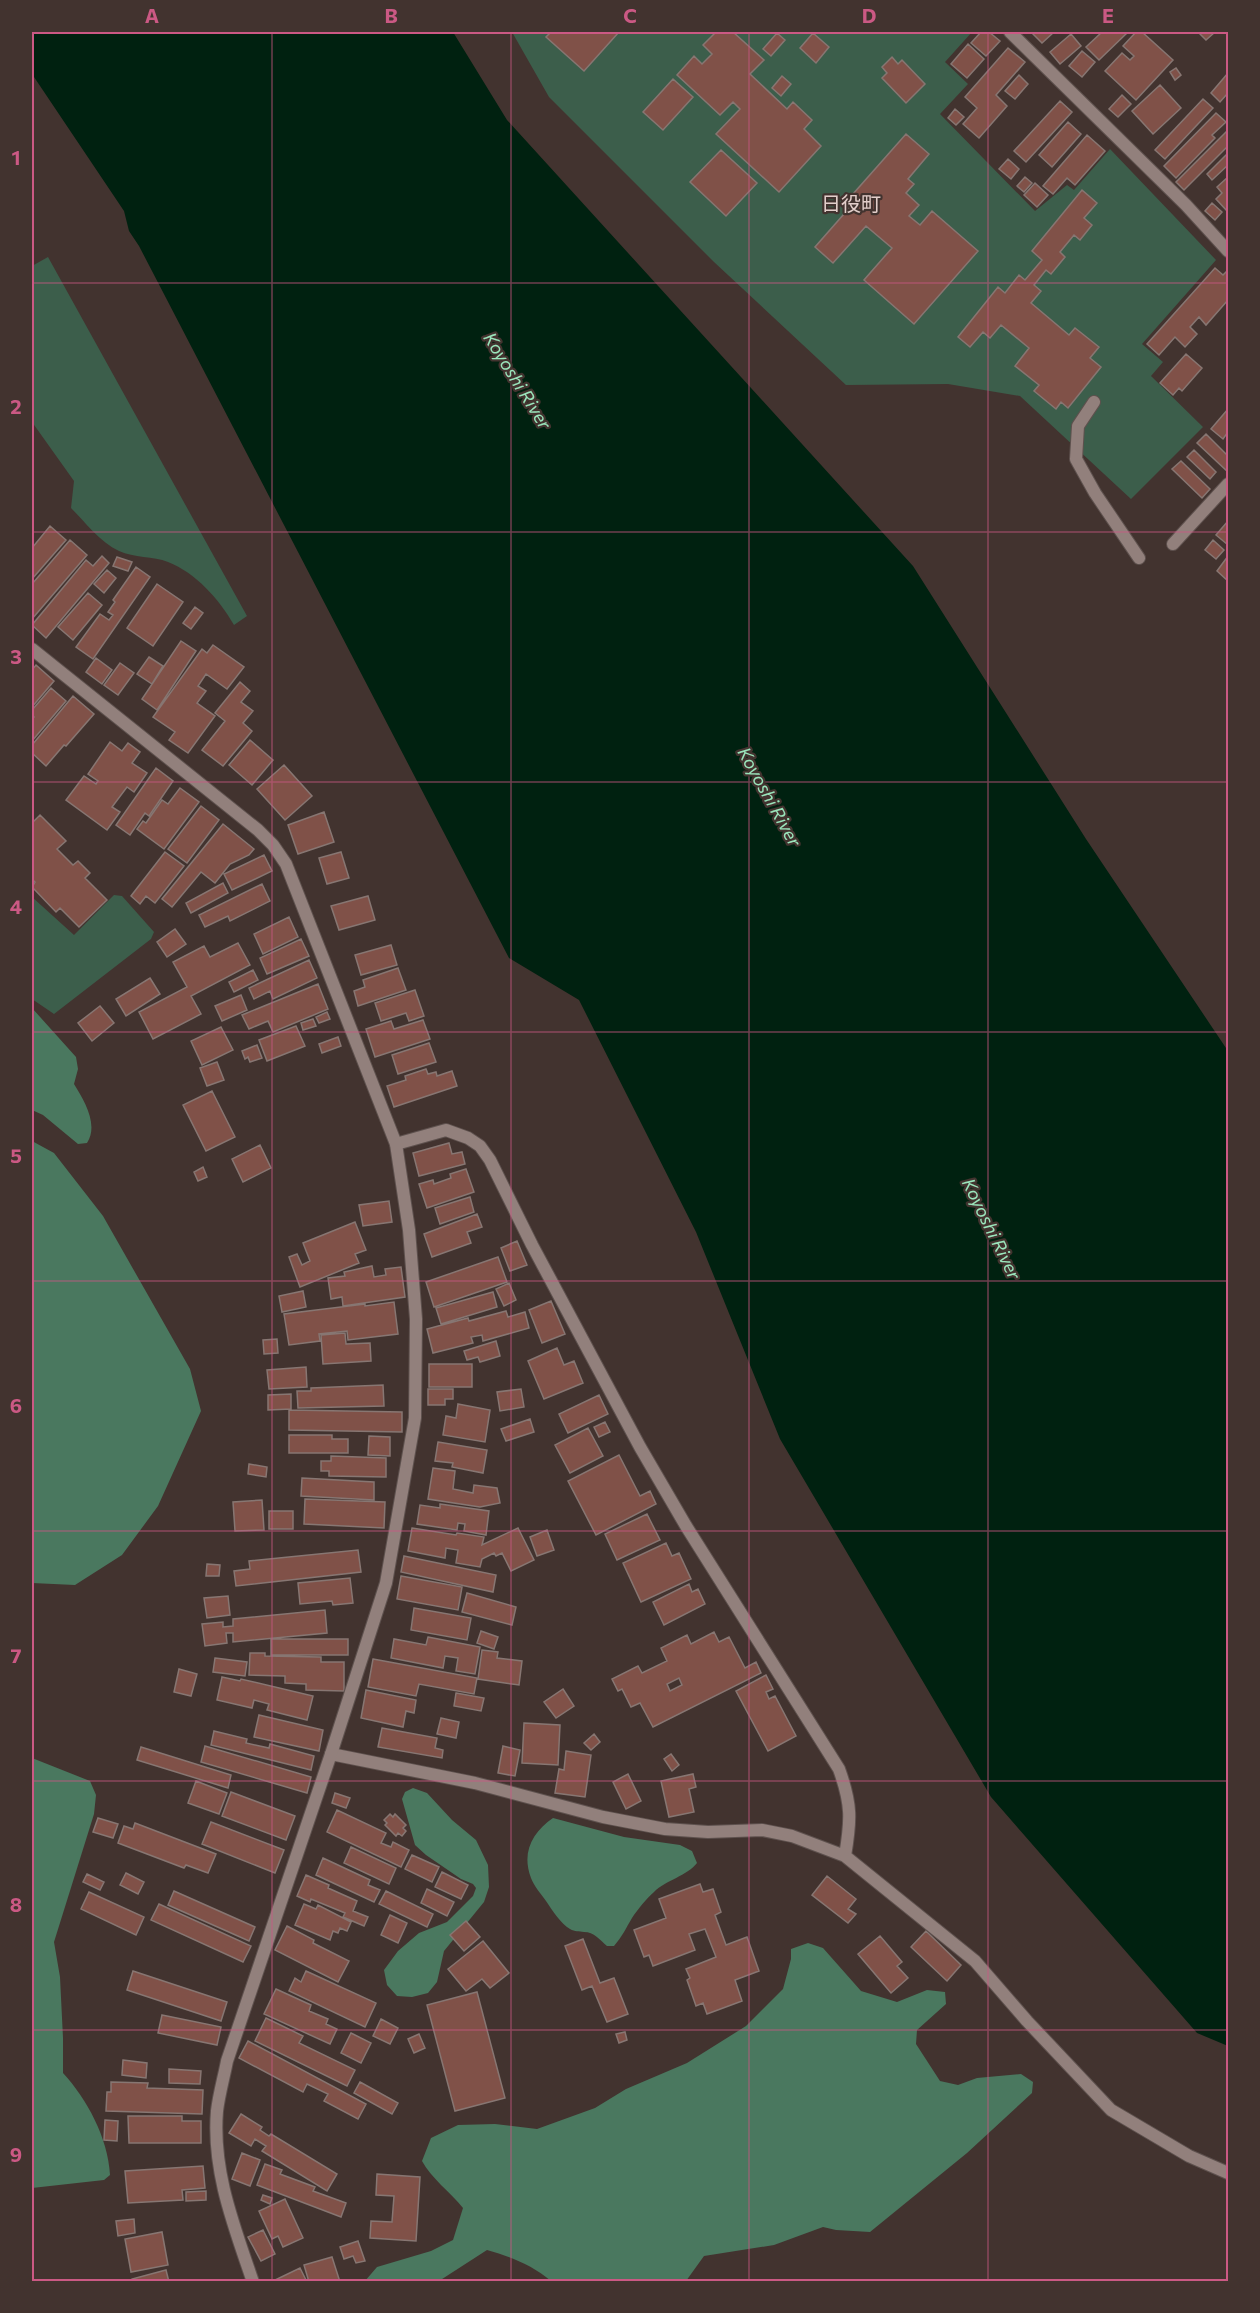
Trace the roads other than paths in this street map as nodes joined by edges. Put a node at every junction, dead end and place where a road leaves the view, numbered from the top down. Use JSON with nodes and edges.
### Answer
{"nodes":[{"id":1,"x":1010,"y":32,"type":"edge"},
{"id":2,"x":1228,"y":251,"type":"edge"},
{"id":3,"x":1094,"y":402,"type":"dead end"},
{"id":4,"x":1228,"y":484,"type":"edge"},
{"id":5,"x":1173,"y":544,"type":"dead end"},
{"id":6,"x":1138,"y":558,"type":"dead end"},
{"id":7,"x":32,"y":649,"type":"edge"},
{"id":8,"x":396,"y":1144,"type":"junction"},
{"id":9,"x":331,"y":1754,"type":"junction"},
{"id":10,"x":845,"y":1856,"type":"junction"},
{"id":11,"x":1228,"y":2173,"type":"edge"},
{"id":12,"x":253,"y":2282,"type":"edge"}],
"edges":[{"from":1,"to":2,"type":"street"},
{"from":3,"to":6,"type":"street"},
{"from":4,"to":5,"type":"street"},
{"from":7,"to":8,"type":"street"},
{"from":8,"to":9,"type":"street"},
{"from":8,"to":10,"type":"street"},
{"from":9,"to":10,"type":"street"},
{"from":9,"to":12,"type":"street"},
{"from":10,"to":11,"type":"street"}]}
